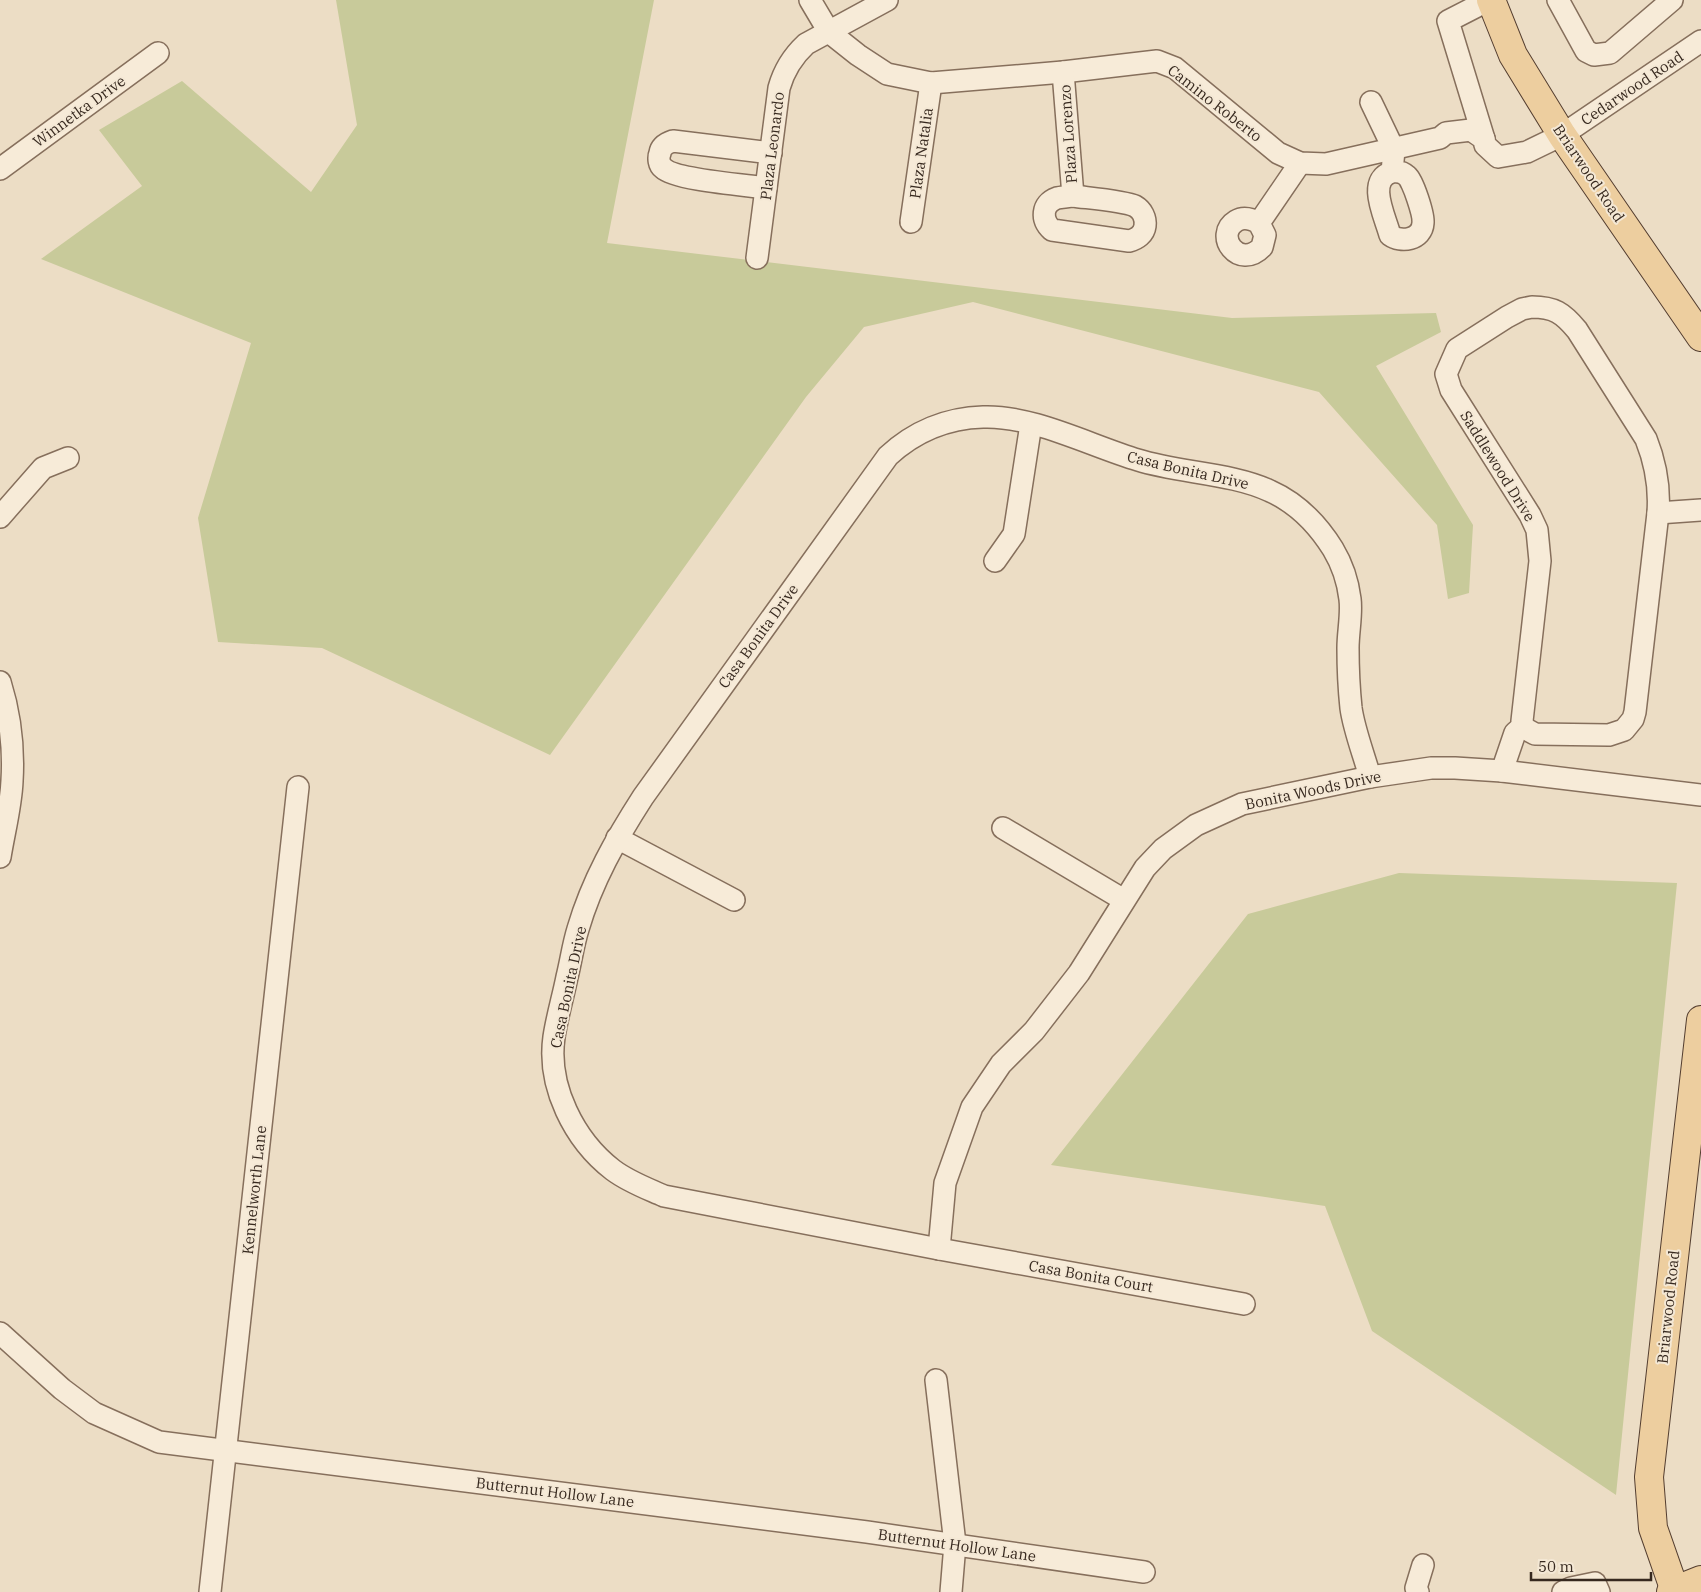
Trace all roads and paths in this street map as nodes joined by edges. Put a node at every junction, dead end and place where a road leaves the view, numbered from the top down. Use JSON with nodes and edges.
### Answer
{"nodes":[{"id":1,"x":810,"y":0,"type":"edge"},
{"id":2,"x":887,"y":0,"type":"edge"},
{"id":3,"x":1490,"y":0,"type":"edge"},
{"id":4,"x":1558,"y":0,"type":"edge"},
{"id":5,"x":1672,"y":0,"type":"edge"},
{"id":6,"x":829,"y":32,"type":"junction"},
{"id":7,"x":1701,"y":41,"type":"edge"},
{"id":8,"x":158,"y":53,"type":"dead end"},
{"id":9,"x":1063,"y":72,"type":"junction"},
{"id":10,"x":931,"y":83,"type":"junction"},
{"id":11,"x":1371,"y":102,"type":"dead end"},
{"id":12,"x":1562,"y":135,"type":"junction"},
{"id":13,"x":1484,"y":138,"type":"junction"},
{"id":14,"x":1394,"y":150,"type":"junction"},
{"id":15,"x":771,"y":153,"type":"junction"},
{"id":16,"x":1300,"y":162,"type":"junction"},
{"id":17,"x":0,"y":168,"type":"edge"},
{"id":18,"x":1392,"y":172,"type":"dead end"},
{"id":19,"x":766,"y":188,"type":"junction"},
{"id":20,"x":1073,"y":196,"type":"dead end"},
{"id":21,"x":911,"y":222,"type":"dead end"},
{"id":22,"x":1259,"y":223,"type":"dead end"},
{"id":23,"x":757,"y":258,"type":"dead end"},
{"id":24,"x":1701,"y":337,"type":"edge"},
{"id":25,"x":1031,"y":424,"type":"junction"},
{"id":26,"x":68,"y":458,"type":"dead end"},
{"id":27,"x":1701,"y":510,"type":"edge"},
{"id":28,"x":1658,"y":513,"type":"junction"},
{"id":29,"x":0,"y":517,"type":"edge"},
{"id":30,"x":996,"y":561,"type":"dead end"},
{"id":31,"x":0,"y":682,"type":"edge"},
{"id":32,"x":1523,"y":726,"type":"junction"},
{"id":33,"x":1502,"y":771,"type":"junction"},
{"id":34,"x":1370,"y":777,"type":"junction"},
{"id":35,"x":298,"y":787,"type":"dead end"},
{"id":36,"x":1701,"y":795,"type":"edge"},
{"id":37,"x":1003,"y":828,"type":"dead end"},
{"id":38,"x":617,"y":838,"type":"junction"},
{"id":39,"x":0,"y":856,"type":"edge"},
{"id":40,"x":734,"y":900,"type":"dead end"},
{"id":41,"x":1124,"y":900,"type":"junction"},
{"id":42,"x":1701,"y":1020,"type":"edge"},
{"id":43,"x":938,"y":1249,"type":"junction"},
{"id":44,"x":1244,"y":1304,"type":"dead end"},
{"id":45,"x":0,"y":1333,"type":"edge"},
{"id":46,"x":936,"y":1380,"type":"dead end"},
{"id":47,"x":225,"y":1451,"type":"junction"},
{"id":48,"x":955,"y":1544,"type":"junction"},
{"id":49,"x":1423,"y":1565,"type":"dead end"},
{"id":50,"x":1144,"y":1572,"type":"dead end"},
{"id":51,"x":1701,"y":1580,"type":"edge"},
{"id":52,"x":1673,"y":1591,"type":"edge"},
{"id":53,"x":210,"y":1592,"type":"edge"},
{"id":54,"x":950,"y":1592,"type":"edge"},
{"id":55,"x":1418,"y":1592,"type":"edge"},
{"id":56,"x":1563,"y":1592,"type":"edge"},
{"id":57,"x":1600,"y":1592,"type":"edge"}],
"edges":[{"from":1,"to":6,"type":"street"},
{"from":2,"to":6,"type":"street","name":"Plaza Leonardo"},
{"from":3,"to":12,"type":"main road","name":"Briarwood Road"},
{"from":3,"to":13,"type":"street"},
{"from":4,"to":5,"type":"street"},
{"from":6,"to":10,"type":"street","name":"Camino Roberto"},
{"from":6,"to":15,"type":"street","name":"Plaza Leonardo"},
{"from":7,"to":12,"type":"street","name":"Cedarwood Road"},
{"from":8,"to":17,"type":"street","name":"Winnetka Drive"},
{"from":9,"to":10,"type":"street","name":"Camino Roberto"},
{"from":9,"to":16,"type":"street","name":"Camino Roberto"},
{"from":9,"to":20,"type":"street","name":"Plaza Lorenzo"},
{"from":10,"to":21,"type":"street","name":"Plaza Natalia"},
{"from":11,"to":14,"type":"street"},
{"from":12,"to":13,"type":"street"},
{"from":12,"to":24,"type":"main road","name":"Briarwood Road"},
{"from":13,"to":14,"type":"street","name":"Camino Roberto"},
{"from":14,"to":16,"type":"street","name":"Camino Roberto"},
{"from":14,"to":18,"type":"street"},
{"from":15,"to":19,"type":"street","name":"Plaza Leonardo"},
{"from":15,"to":19,"type":"street"},
{"from":16,"to":22,"type":"street"},
{"from":19,"to":23,"type":"street","name":"Plaza Leonardo"},
{"from":25,"to":30,"type":"street"},
{"from":25,"to":34,"type":"street","name":"Casa Bonita Drive"},
{"from":25,"to":38,"type":"street","name":"Casa Bonita Drive"},
{"from":26,"to":29,"type":"street"},
{"from":27,"to":28,"type":"street"},
{"from":28,"to":32,"type":"street","name":"Saddlewood Drive"},
{"from":28,"to":32,"type":"street","name":"Saddlewood Drive"},
{"from":31,"to":39,"type":"street"},
{"from":32,"to":33,"type":"street"},
{"from":33,"to":34,"type":"street","name":"Bonita Woods Drive"},
{"from":33,"to":36,"type":"street","name":"Bonita Woods Drive"},
{"from":34,"to":41,"type":"street","name":"Bonita Woods Drive"},
{"from":35,"to":47,"type":"street","name":"Kennelworth Lane"},
{"from":37,"to":41,"type":"street"},
{"from":38,"to":40,"type":"street"},
{"from":38,"to":43,"type":"street","name":"Casa Bonita Drive"},
{"from":41,"to":43,"type":"street","name":"Bonita Woods Drive"},
{"from":42,"to":52,"type":"main road","name":"Briarwood Road"},
{"from":43,"to":44,"type":"street","name":"Casa Bonita Court"},
{"from":45,"to":47,"type":"street","name":"Butternut Hollow Lane"},
{"from":46,"to":48,"type":"street"},
{"from":47,"to":48,"type":"street","name":"Butternut Hollow Lane"},
{"from":47,"to":53,"type":"street","name":"Kennelworth Lane"},
{"from":48,"to":50,"type":"street","name":"Butternut Hollow Lane"},
{"from":48,"to":54,"type":"street"},
{"from":49,"to":55,"type":"street"},
{"from":51,"to":52,"type":"main road"},
{"from":56,"to":57,"type":"street"}]}
